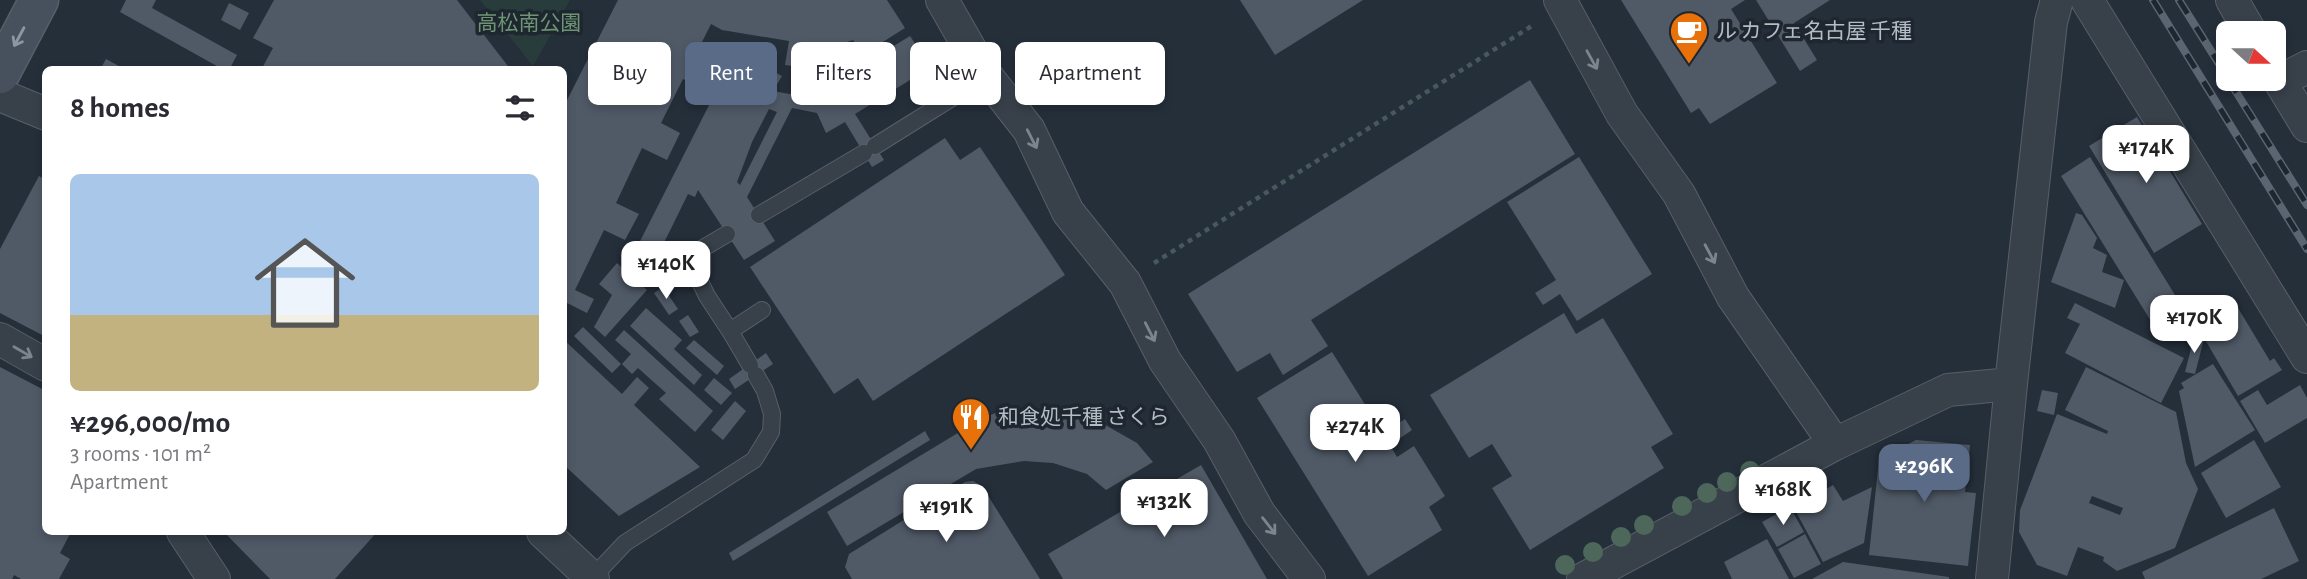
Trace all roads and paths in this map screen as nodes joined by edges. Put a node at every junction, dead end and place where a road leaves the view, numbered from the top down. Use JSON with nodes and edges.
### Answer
{"nodes":[{"id":1,"x":39,"y":0,"type":"edge"},
{"id":2,"x":942,"y":0,"type":"edge"},
{"id":3,"x":2057,"y":0,"type":"edge"},
{"id":4,"x":2087,"y":0,"type":"edge"},
{"id":5,"x":2232,"y":0,"type":"edge"},
{"id":6,"x":1552,"y":9,"type":"edge"},
{"id":7,"x":2244,"y":21,"type":"edge"},
{"id":8,"x":967,"y":42,"type":"edge"},
{"id":9,"x":2287,"y":73,"type":"edge"},
{"id":10,"x":0,"y":74,"type":"edge"},
{"id":11,"x":1001,"y":94,"type":"edge"},
{"id":12,"x":0,"y":95,"type":"edge"},
{"id":13,"x":940,"y":105,"type":"edge"},
{"id":14,"x":42,"y":112,"type":"edge"},
{"id":15,"x":2307,"y":126,"type":"edge"},
{"id":16,"x":759,"y":215,"type":"dead end"},
{"id":17,"x":727,"y":234,"type":"dead end"},
{"id":18,"x":1149,"y":266,"type":"dead end"},
{"id":19,"x":762,"y":310,"type":"dead end"},
{"id":20,"x":730,"y":331,"type":"junction"},
{"id":21,"x":0,"y":339,"type":"edge"},
{"id":22,"x":2307,"y":356,"type":"edge"},
{"id":23,"x":42,"y":363,"type":"edge"},
{"id":24,"x":2011,"y":384,"type":"junction"},
{"id":25,"x":1835,"y":444,"type":"junction"},
{"id":26,"x":185,"y":535,"type":"edge"},
{"id":27,"x":546,"y":535,"type":"edge"},
{"id":28,"x":210,"y":577,"type":"edge"},
{"id":29,"x":1999,"y":577,"type":"edge"},
{"id":30,"x":593,"y":578,"type":"edge"},
{"id":31,"x":1310,"y":579,"type":"edge"},
{"id":32,"x":1583,"y":579,"type":"edge"}],
"edges":[{"from":1,"to":10,"type":"street","one_way":true},
{"from":2,"to":8,"type":"street"},
{"from":3,"to":24,"type":"street"},
{"from":4,"to":22,"type":"street"},
{"from":5,"to":7,"type":"street"},
{"from":6,"to":18,"type":"path"},
{"from":6,"to":25,"type":"street","one_way":true},
{"from":9,"to":15,"type":"street"},
{"from":11,"to":31,"type":"street","one_way":true},
{"from":12,"to":14,"type":"street"},
{"from":13,"to":16,"type":"lane"},
{"from":17,"to":20,"type":"lane"},
{"from":19,"to":20,"type":"lane"},
{"from":20,"to":30,"type":"lane"},
{"from":21,"to":23,"type":"street","one_way":true},
{"from":24,"to":25,"type":"street"},
{"from":24,"to":29,"type":"street"},
{"from":25,"to":32,"type":"street"},
{"from":26,"to":28,"type":"street"},
{"from":27,"to":30,"type":"street"}]}
